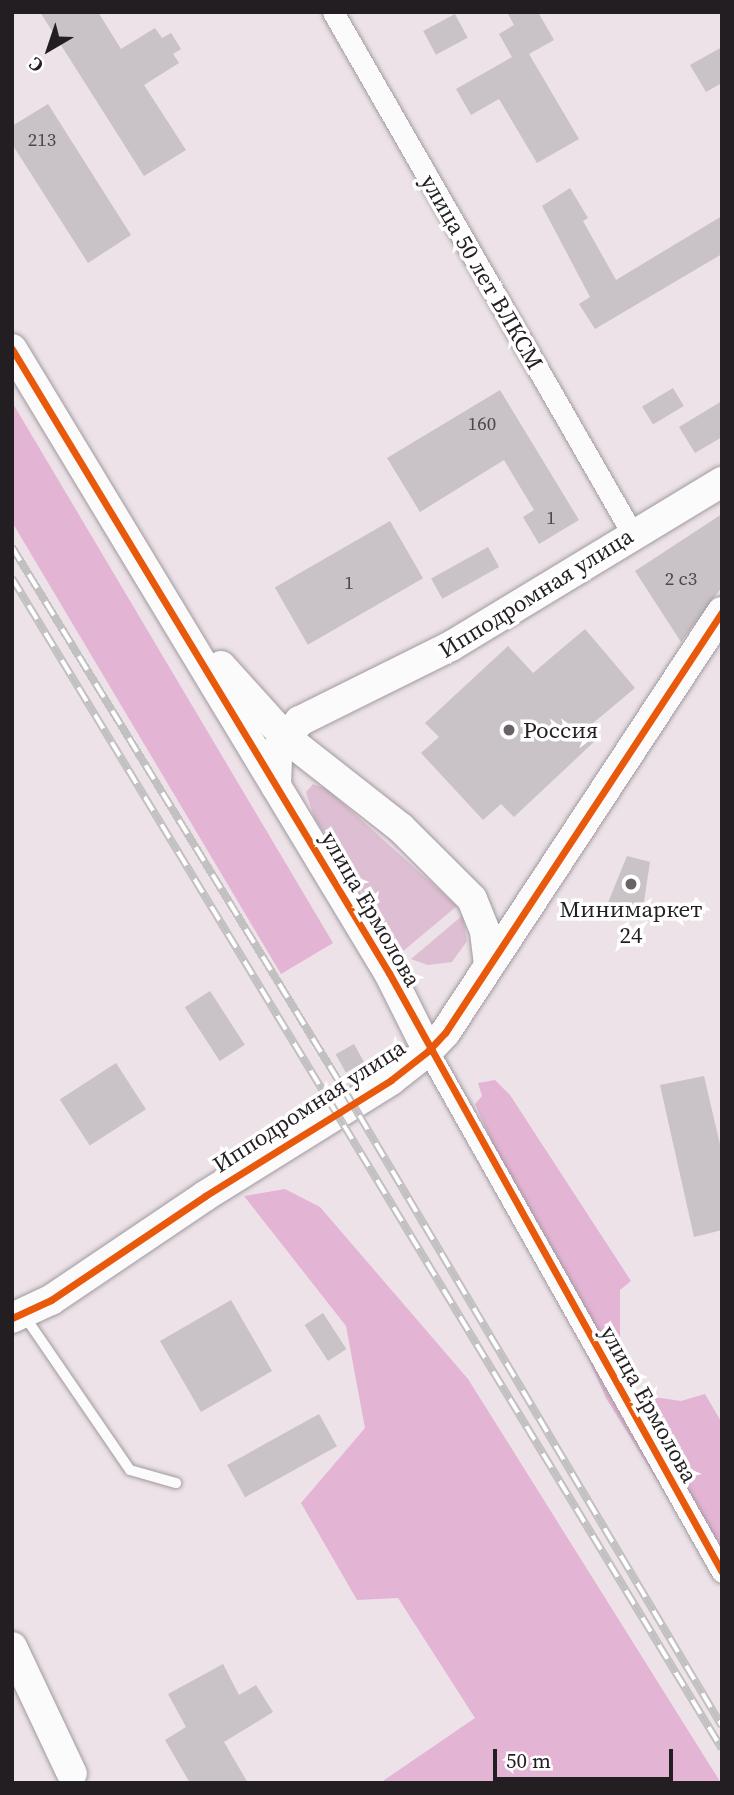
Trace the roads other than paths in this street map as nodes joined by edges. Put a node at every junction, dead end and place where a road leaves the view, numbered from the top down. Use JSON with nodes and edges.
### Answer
{"nodes":[{"id":1,"x":333,"y":12,"type":"edge"},
{"id":2,"x":12,"y":349,"type":"edge"},
{"id":3,"x":722,"y":482,"type":"edge"},
{"id":4,"x":632,"y":533,"type":"junction"},
{"id":5,"x":722,"y":612,"type":"edge"},
{"id":6,"x":175,"y":614,"type":"junction"},
{"id":7,"x":285,"y":737,"type":"junction"},
{"id":8,"x":276,"y":786,"type":"junction"},
{"id":9,"x":489,"y":965,"type":"junction"},
{"id":10,"x":428,"y":1051,"type":"junction"},
{"id":11,"x":18,"y":1327,"type":"edge"},
{"id":12,"x":176,"y":1483,"type":"dead end"},
{"id":13,"x":722,"y":1572,"type":"edge"},
{"id":14,"x":12,"y":1647,"type":"edge"},
{"id":15,"x":15,"y":1679,"type":"edge"},
{"id":16,"x":75,"y":1778,"type":"edge"}],
"edges":[{"from":1,"to":4,"type":"street","name":"улица 50 лет ВЛКСМ"},
{"from":2,"to":6,"type":"street","name":"улица Ермолова"},
{"from":3,"to":4,"type":"street","name":"Ипподромная улица"},
{"from":4,"to":7,"type":"street","name":"Ипподромная улица"},
{"from":5,"to":9,"type":"street","name":"Ипподромная улица"},
{"from":6,"to":7,"type":"street","name":"улица Ермолова"},
{"from":6,"to":8,"type":"street","name":"улица Ермолова"},
{"from":7,"to":8,"type":"street"},
{"from":7,"to":9,"type":"street","name":"улица Ермолова"},
{"from":8,"to":10,"type":"street","name":"улица Ермолова"},
{"from":9,"to":10,"type":"street","name":"Ипподромная улица"},
{"from":10,"to":11,"type":"street","name":"Ипподромная улица"},
{"from":10,"to":13,"type":"street","name":"улица Ермолова"},
{"from":11,"to":12,"type":"lane"},
{"from":14,"to":16,"type":"street"},
{"from":15,"to":16,"type":"street"}]}
